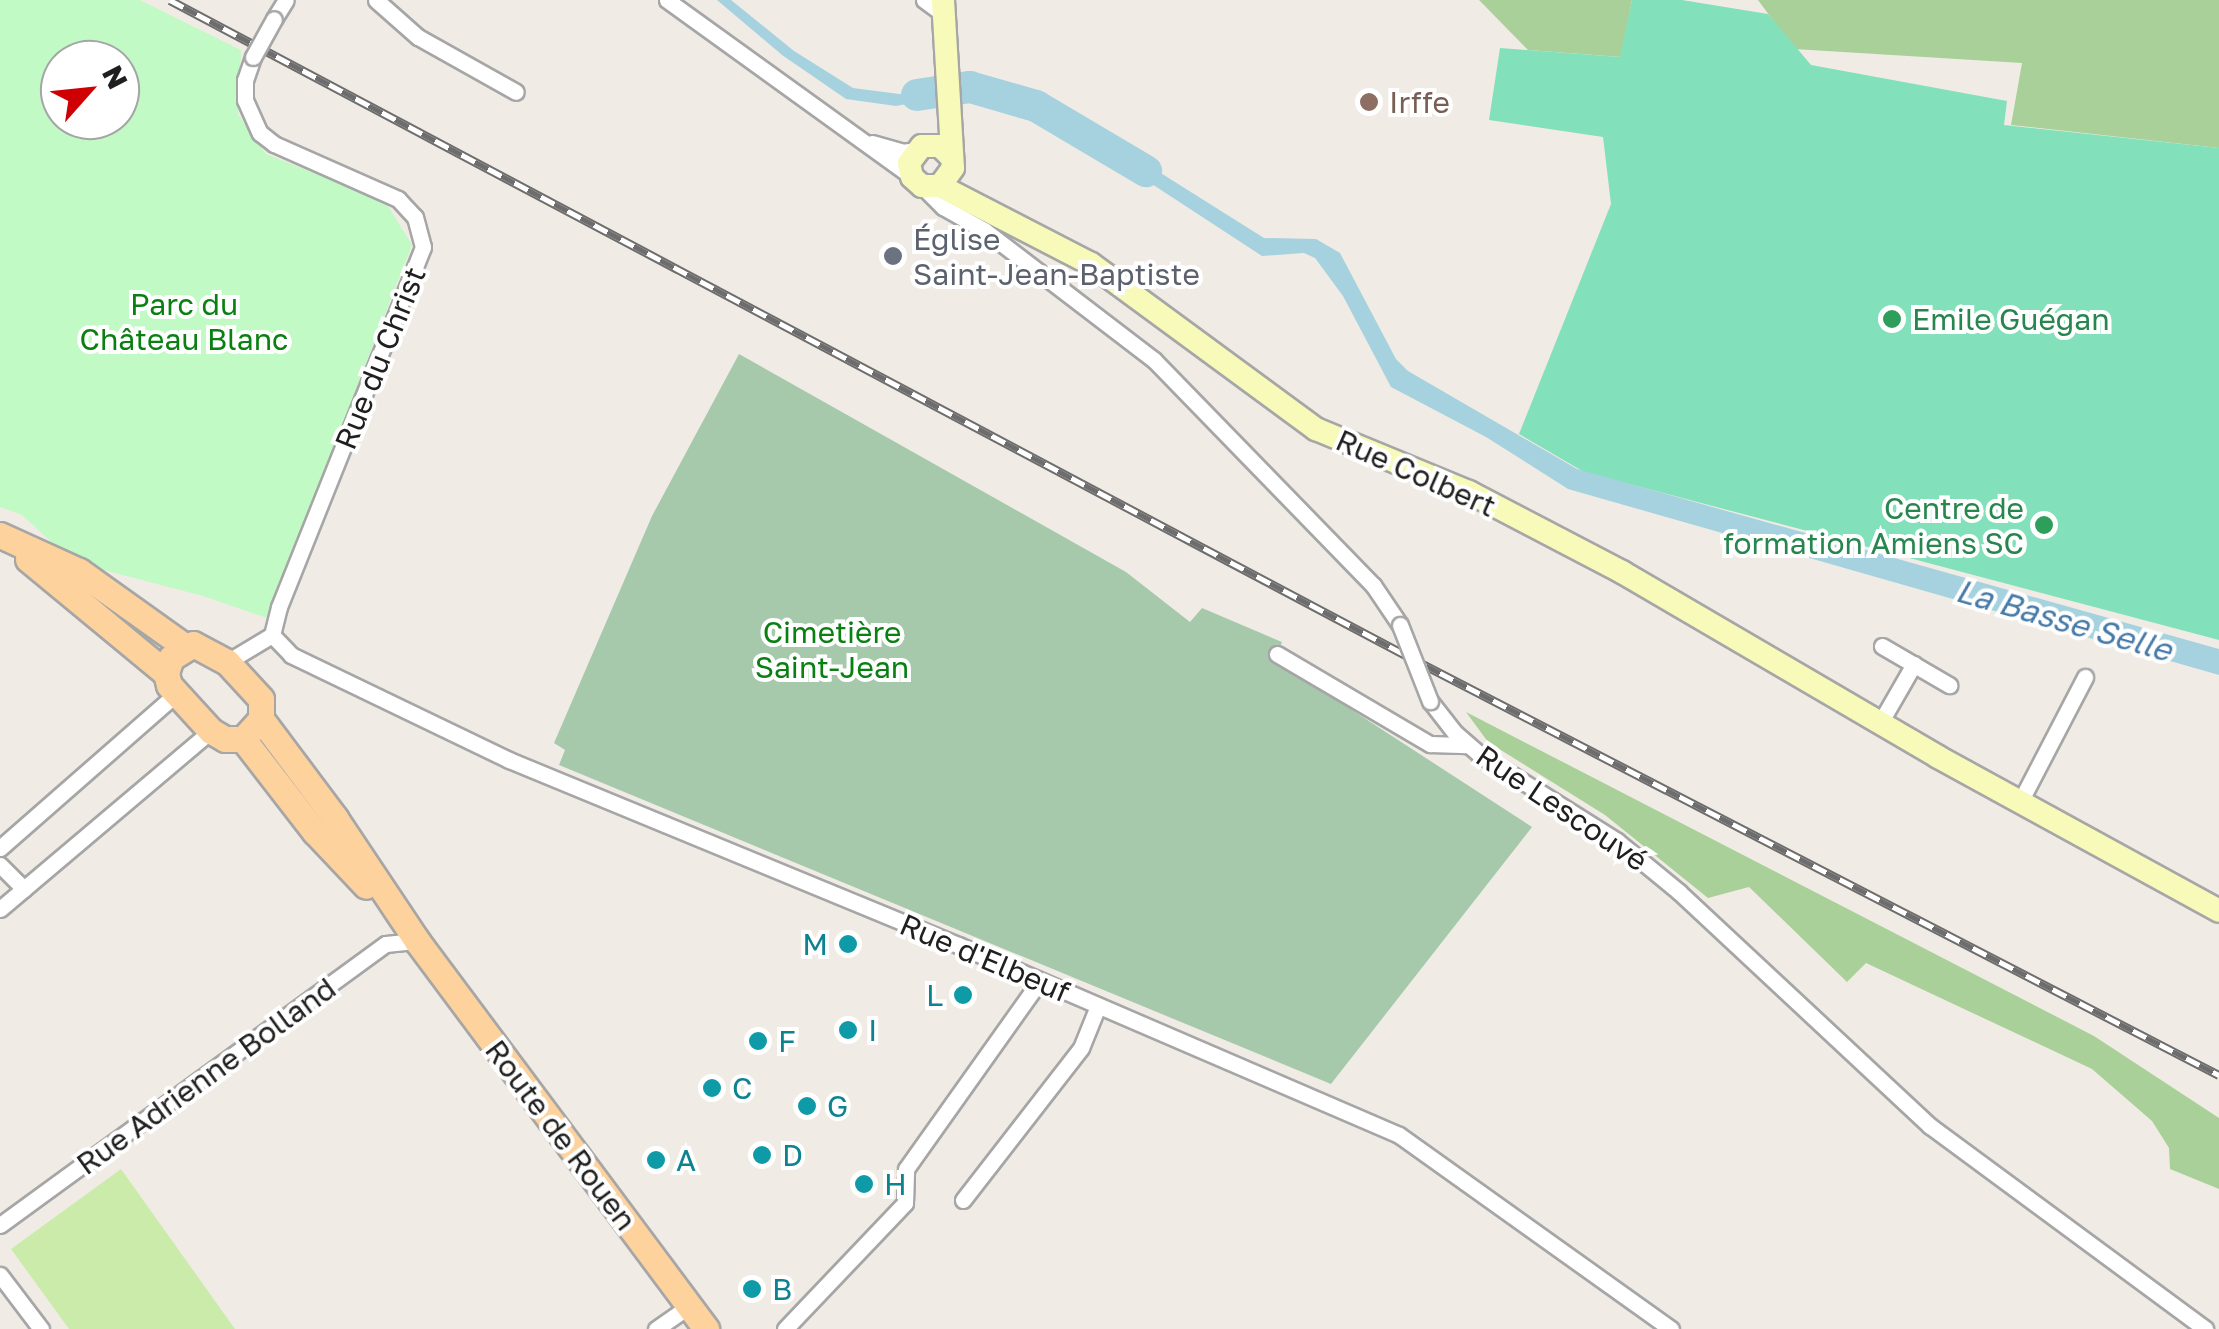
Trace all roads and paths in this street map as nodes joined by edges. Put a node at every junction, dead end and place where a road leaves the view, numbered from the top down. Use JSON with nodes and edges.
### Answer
{"nodes":[{"id":1,"x":286,"y":0,"type":"edge"},
{"id":2,"x":376,"y":0,"type":"edge"},
{"id":3,"x":667,"y":0,"type":"edge"},
{"id":4,"x":936,"y":4,"type":"edge"},
{"id":5,"x":516,"y":92,"type":"dead end"},
{"id":6,"x":947,"y":113,"type":"junction"},
{"id":7,"x":862,"y":138,"type":"junction"},
{"id":8,"x":923,"y":147,"type":"junction"},
{"id":9,"x":935,"y":176,"type":"junction"},
{"id":10,"x":967,"y":201,"type":"junction"},
{"id":11,"x":984,"y":230,"type":"junction"},
{"id":12,"x":0,"y":536,"type":"edge"},
{"id":13,"x":272,"y":634,"type":"junction"},
{"id":14,"x":184,"y":646,"type":"junction"},
{"id":15,"x":1882,"y":646,"type":"dead end"},
{"id":16,"x":1276,"y":654,"type":"dead end"},
{"id":17,"x":227,"y":662,"type":"junction"},
{"id":18,"x":1914,"y":664,"type":"junction"},
{"id":19,"x":2085,"y":677,"type":"dead end"},
{"id":20,"x":171,"y":684,"type":"junction"},
{"id":21,"x":1949,"y":685,"type":"dead end"},
{"id":22,"x":261,"y":719,"type":"junction"},
{"id":23,"x":1880,"y":723,"type":"junction"},
{"id":24,"x":212,"y":730,"type":"junction"},
{"id":25,"x":243,"y":739,"type":"junction"},
{"id":26,"x":1468,"y":745,"type":"junction"},
{"id":27,"x":2020,"y":802,"type":"junction"},
{"id":28,"x":0,"y":848,"type":"edge"},
{"id":29,"x":0,"y":865,"type":"edge"},
{"id":30,"x":24,"y":888,"type":"junction"},
{"id":31,"x":0,"y":909,"type":"edge"},
{"id":32,"x":2219,"y":910,"type":"edge"},
{"id":33,"x":417,"y":941,"type":"junction"},
{"id":34,"x":1039,"y":982,"type":"junction"},
{"id":35,"x":1098,"y":1006,"type":"junction"},
{"id":36,"x":963,"y":1200,"type":"dead end"},
{"id":37,"x":0,"y":1225,"type":"edge"},
{"id":38,"x":0,"y":1275,"type":"edge"},
{"id":39,"x":689,"y":1306,"type":"junction"},
{"id":40,"x":40,"y":1329,"type":"edge"},
{"id":41,"x":656,"y":1329,"type":"edge"},
{"id":42,"x":706,"y":1329,"type":"edge"},
{"id":43,"x":786,"y":1329,"type":"edge"},
{"id":44,"x":1671,"y":1329,"type":"edge"},
{"id":45,"x":2205,"y":1329,"type":"edge"}],
"edges":[{"from":1,"to":13,"type":"street","name":"Rue du Christ","bridge":true},
{"from":2,"to":5,"type":"street"},
{"from":3,"to":7,"type":"street","name":"Rue Lescouvé"},
{"from":4,"to":6,"type":"street"},
{"from":6,"to":8,"type":"street"},
{"from":6,"to":9,"type":"street"},
{"from":7,"to":8,"type":"street"},
{"from":7,"to":9,"type":"street","name":"Rue Lescouvé"},
{"from":8,"to":9,"type":"street"},
{"from":8,"to":9,"type":"street"},
{"from":9,"to":10,"type":"street"},
{"from":9,"to":11,"type":"street","name":"Rue Lescouvé"},
{"from":10,"to":11,"type":"street","name":"Rue Lescouvé"},
{"from":10,"to":23,"type":"street","name":"Rue Colbert"},
{"from":11,"to":26,"type":"street","name":"Rue Lescouvé","bridge":true},
{"from":12,"to":14,"type":"main road"},
{"from":12,"to":20,"type":"main road"},
{"from":13,"to":17,"type":"street"},
{"from":13,"to":34,"type":"street","name":"Rue d'Elbeuf"},
{"from":14,"to":17,"type":"main road"},
{"from":14,"to":20,"type":"main road"},
{"from":15,"to":18,"type":"street"},
{"from":16,"to":26,"type":"street"},
{"from":17,"to":22,"type":"main road","name":"Route de Rouen"},
{"from":18,"to":21,"type":"street"},
{"from":18,"to":23,"type":"street"},
{"from":19,"to":27,"type":"street"},
{"from":20,"to":24,"type":"main road"},
{"from":20,"to":28,"type":"street"},
{"from":22,"to":25,"type":"main road"},
{"from":22,"to":33,"type":"main road","name":"Route de Rouen"},
{"from":23,"to":27,"type":"street","name":"Rue Colbert"},
{"from":24,"to":25,"type":"main road"},
{"from":24,"to":30,"type":"street"},
{"from":25,"to":33,"type":"main road","name":"Route de Rouen"},
{"from":26,"to":45,"type":"street","name":"Rue Lescouvé"},
{"from":27,"to":32,"type":"street","name":"Rue Colbert"},
{"from":29,"to":30,"type":"street"},
{"from":30,"to":31,"type":"street"},
{"from":33,"to":37,"type":"street","name":"Rue Adrienne Bolland"},
{"from":33,"to":39,"type":"main road","name":"Route de Rouen"},
{"from":34,"to":35,"type":"street","name":"Rue d'Elbeuf"},
{"from":34,"to":43,"type":"street"},
{"from":35,"to":36,"type":"street"},
{"from":35,"to":44,"type":"street","name":"Rue d'Elbeuf"},
{"from":38,"to":40,"type":"street"},
{"from":39,"to":41,"type":"street"},
{"from":39,"to":42,"type":"main road","name":"Route de Rouen"}]}
